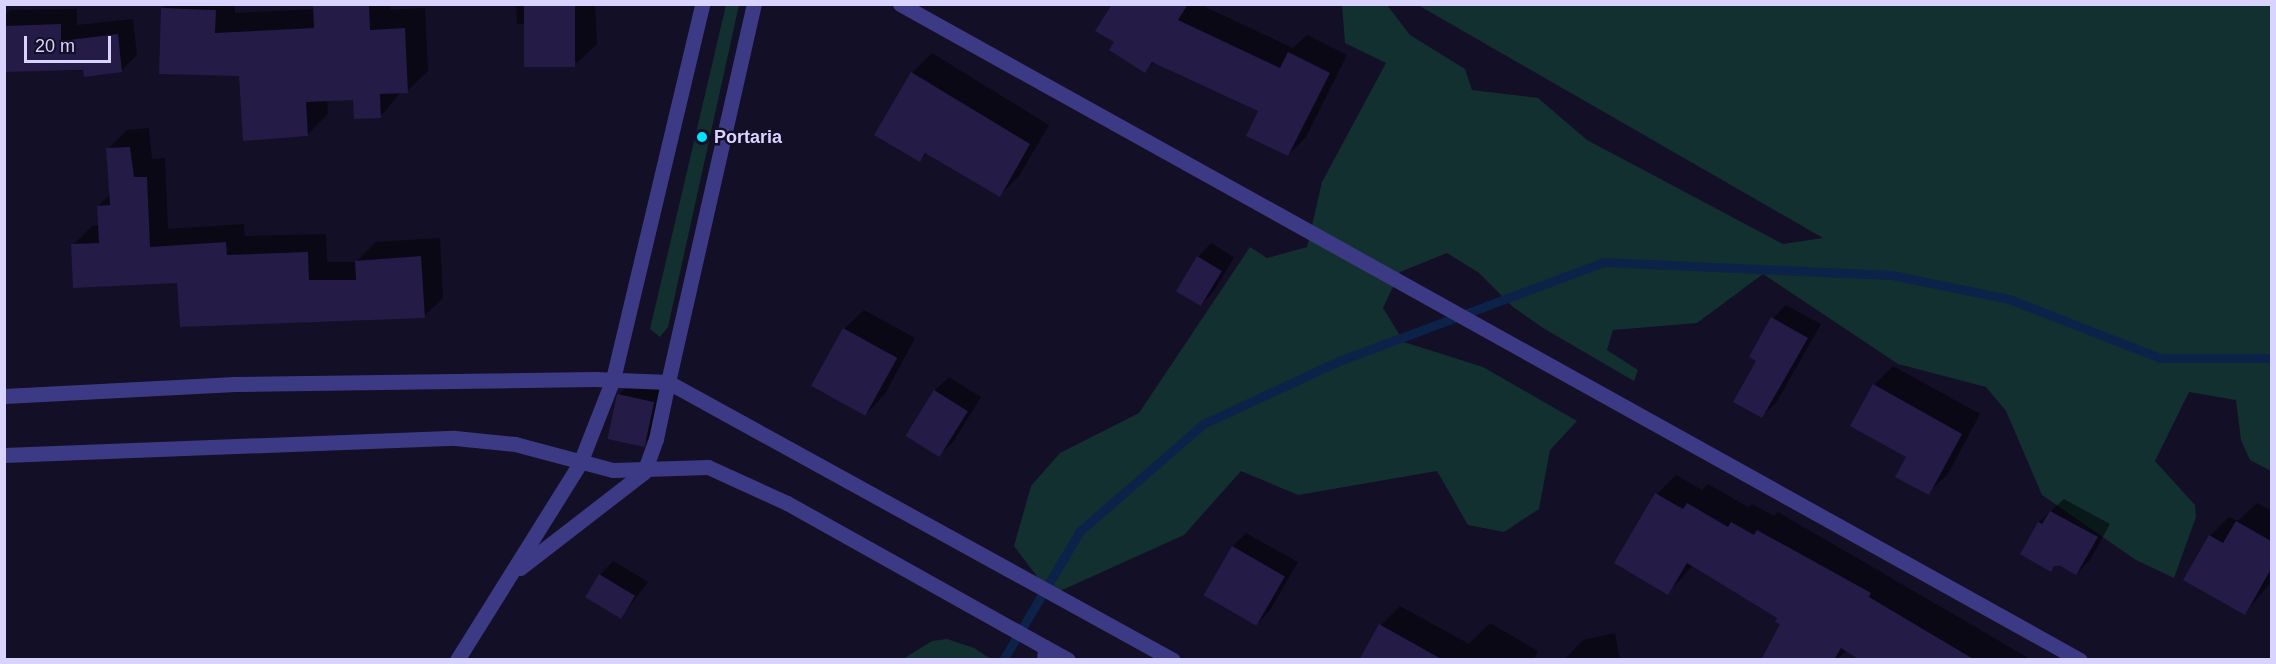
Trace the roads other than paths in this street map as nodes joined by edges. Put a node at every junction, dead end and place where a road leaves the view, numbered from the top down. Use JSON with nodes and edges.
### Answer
{"nodes":[{"id":1,"x":702,"y":4,"type":"edge"},
{"id":2,"x":754,"y":4,"type":"edge"},
{"id":3,"x":900,"y":4,"type":"edge"},
{"id":4,"x":613,"y":379,"type":"junction"},
{"id":5,"x":668,"y":382,"type":"junction"},
{"id":6,"x":4,"y":396,"type":"edge"},
{"id":7,"x":4,"y":455,"type":"edge"},
{"id":8,"x":580,"y":463,"type":"junction"},
{"id":9,"x":644,"y":472,"type":"junction"},
{"id":10,"x":513,"y":574,"type":"junction"},
{"id":11,"x":1045,"y":653,"type":"edge"},
{"id":12,"x":457,"y":660,"type":"edge"},
{"id":13,"x":1068,"y":660,"type":"edge"},
{"id":14,"x":1173,"y":660,"type":"edge"},
{"id":15,"x":2080,"y":660,"type":"edge"}],
"edges":[{"from":1,"to":4,"type":"street"},
{"from":2,"to":5,"type":"street"},
{"from":3,"to":15,"type":"street"},
{"from":4,"to":5,"type":"street"},
{"from":4,"to":6,"type":"street"},
{"from":4,"to":8,"type":"street"},
{"from":5,"to":9,"type":"street"},
{"from":5,"to":14,"type":"street"},
{"from":7,"to":8,"type":"street"},
{"from":8,"to":9,"type":"street"},
{"from":8,"to":10,"type":"street"},
{"from":9,"to":10,"type":"street"},
{"from":9,"to":11,"type":"street"},
{"from":10,"to":12,"type":"street"},
{"from":11,"to":13,"type":"street"}]}
